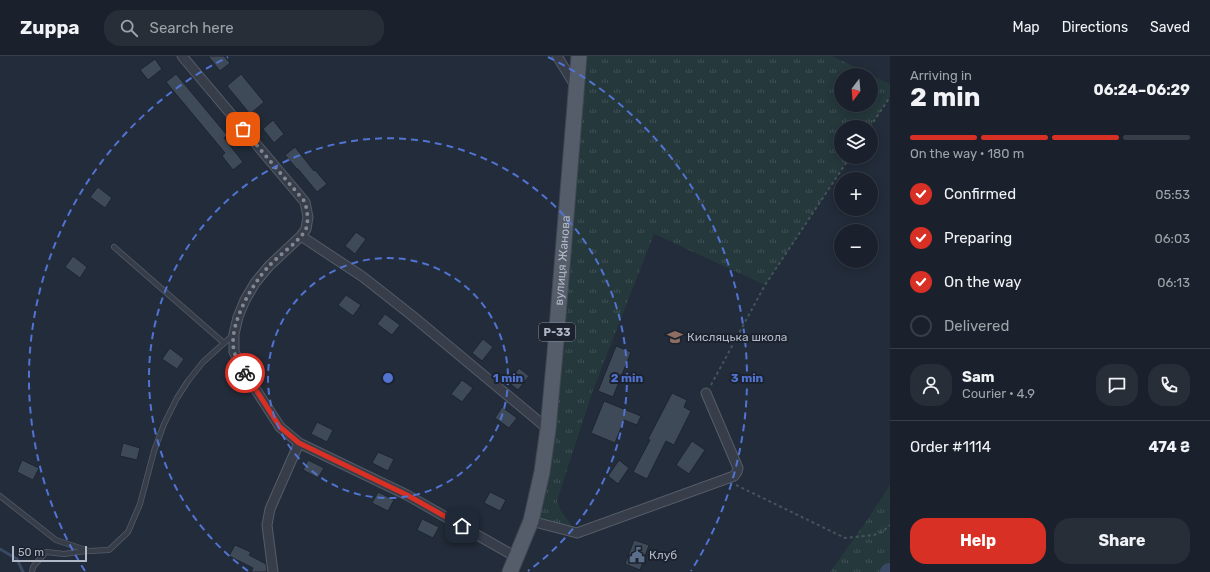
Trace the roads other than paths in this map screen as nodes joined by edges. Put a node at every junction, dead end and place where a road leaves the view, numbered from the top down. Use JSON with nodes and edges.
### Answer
{"nodes":[{"id":1,"x":182,"y":56,"type":"edge"},
{"id":2,"x":557,"y":56,"type":"edge"},
{"id":3,"x":579,"y":56,"type":"edge"},
{"id":4,"x":576,"y":87,"type":"junction"},
{"id":5,"x":301,"y":236,"type":"junction"},
{"id":6,"x":114,"y":248,"type":"dead end"},
{"id":7,"x":234,"y":334,"type":"junction"},
{"id":8,"x":224,"y":343,"type":"junction"},
{"id":9,"x":706,"y":393,"type":"road end"},
{"id":10,"x":548,"y":429,"type":"junction"},
{"id":11,"x":299,"y":443,"type":"junction"},
{"id":12,"x":0,"y":496,"type":"edge"},
{"id":13,"x":531,"y":521,"type":"junction"},
{"id":14,"x":88,"y":551,"type":"junction"},
{"id":15,"x":516,"y":557,"type":"junction"},
{"id":16,"x":32,"y":572,"type":"edge"},
{"id":17,"x":273,"y":572,"type":"edge"},
{"id":18,"x":510,"y":572,"type":"edge"}],
"edges":[{"from":1,"to":5,"type":"street"},
{"from":2,"to":4,"type":"street"},
{"from":3,"to":4,"type":"main road","number":"Р-33"},
{"from":4,"to":10,"type":"main road","name":"вулиця Жанова","number":"Р-33"},
{"from":5,"to":7,"type":"street"},
{"from":5,"to":10,"type":"street"},
{"from":6,"to":8,"type":"lane"},
{"from":7,"to":8,"type":"lane"},
{"from":7,"to":11,"type":"street"},
{"from":8,"to":14,"type":"lane"},
{"from":9,"to":13,"type":"street"},
{"from":10,"to":13,"type":"main road","name":"вулиця Жанова","number":"Р-33"},
{"from":11,"to":15,"type":"street"},
{"from":11,"to":17,"type":"street"},
{"from":12,"to":14,"type":"lane"},
{"from":13,"to":15,"type":"main road","name":"вулиця Жанова","number":"Р-33"},
{"from":14,"to":16,"type":"lane"},
{"from":15,"to":18,"type":"main road","name":"вулиця Жанова","number":"Р-33"}]}
